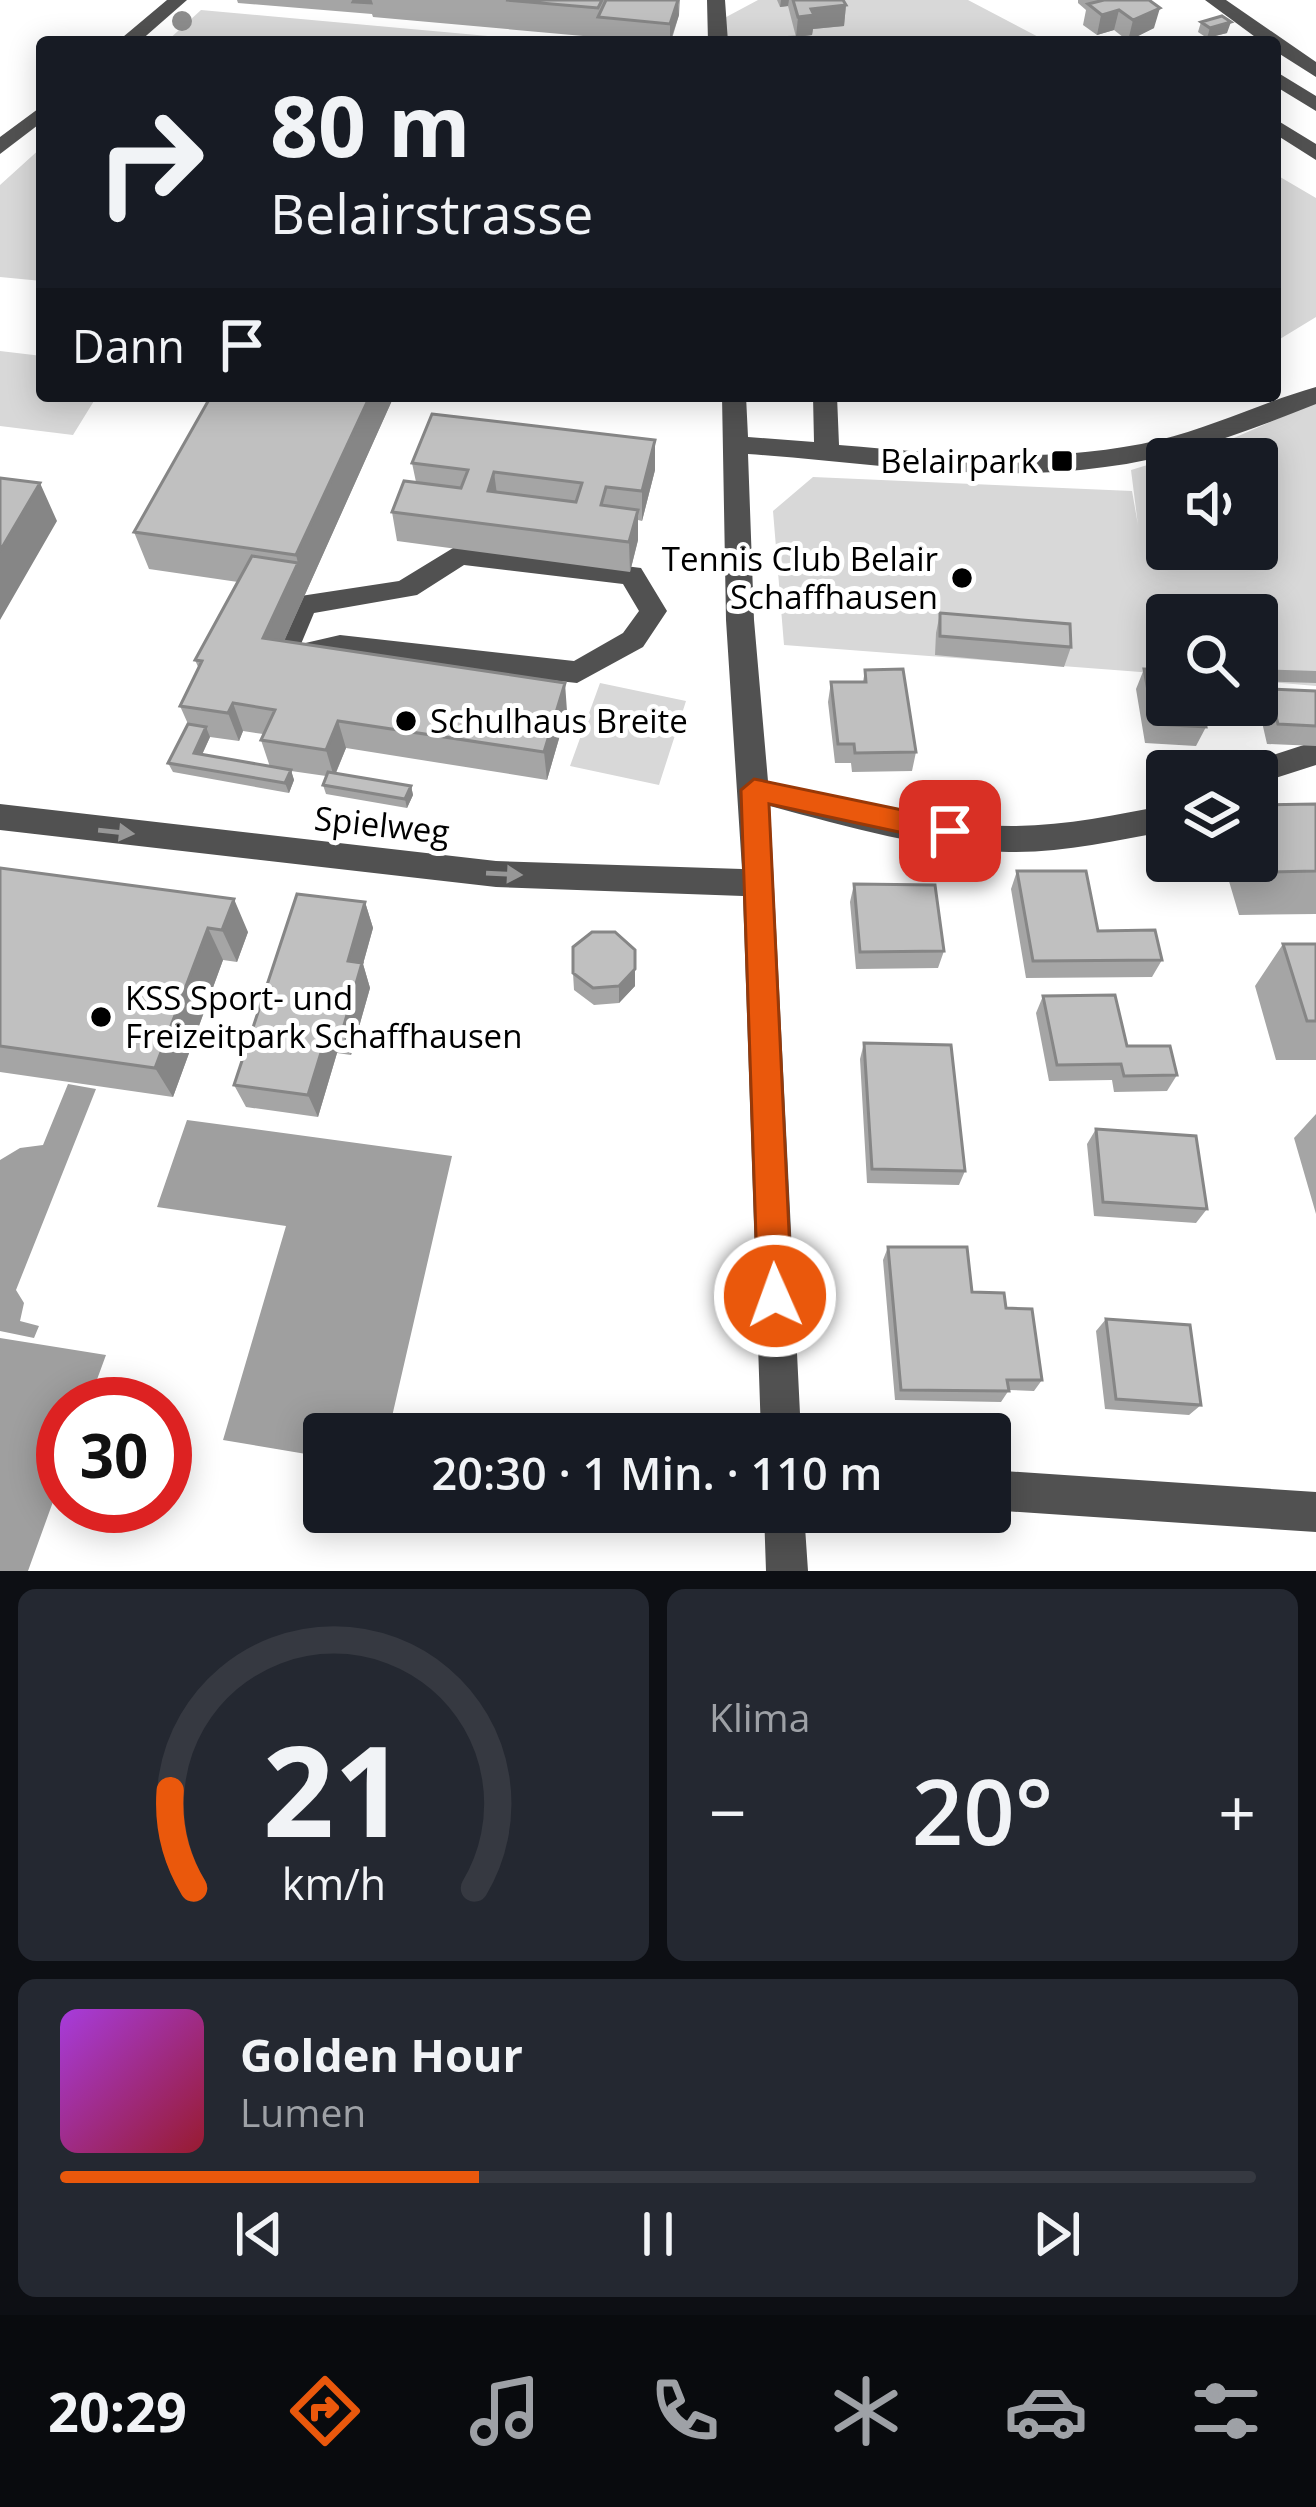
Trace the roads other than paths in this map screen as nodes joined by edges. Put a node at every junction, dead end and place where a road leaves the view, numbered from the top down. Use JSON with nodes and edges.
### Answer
{"nodes":[{"id":1,"x":178,"y":0,"type":"edge"},
{"id":2,"x":716,"y":0,"type":"edge"},
{"id":3,"x":1214,"y":0,"type":"edge"},
{"id":4,"x":134,"y":36,"type":"edge"},
{"id":5,"x":718,"y":36,"type":"edge"},
{"id":6,"x":1266,"y":36,"type":"edge"},
{"id":7,"x":1281,"y":46,"type":"edge"},
{"id":8,"x":1316,"y":70,"type":"edge"},
{"id":9,"x":1281,"y":88,"type":"edge"},
{"id":10,"x":1316,"y":105,"type":"edge"},
{"id":11,"x":36,"y":117,"type":"edge"},
{"id":12,"x":1316,"y":127,"type":"edge"},
{"id":13,"x":1281,"y":134,"type":"edge"},
{"id":14,"x":1281,"y":135,"type":"edge"},
{"id":15,"x":0,"y":148,"type":"edge"},
{"id":16,"x":1316,"y":154,"type":"edge"},
{"id":17,"x":1316,"y":395,"type":"edge"},
{"id":18,"x":734,"y":402,"type":"edge"},
{"id":19,"x":824,"y":402,"type":"edge"},
{"id":20,"x":737,"y":446,"type":"junction"},
{"id":21,"x":827,"y":449,"type":"junction"},
{"id":22,"x":653,"y":611,"type":"joint"},
{"id":23,"x":1316,"y":753,"type":"edge"},
{"id":24,"x":1278,"y":765,"type":"edge"},
{"id":25,"x":754,"y":790,"type":"junction"},
{"id":26,"x":0,"y":817,"type":"edge"},
{"id":27,"x":1146,"y":822,"type":"edge"},
{"id":28,"x":758,"y":883,"type":"junction"},
{"id":29,"x":780,"y":1413,"type":"edge"},
{"id":30,"x":1011,"y":1491,"type":"edge"},
{"id":31,"x":1316,"y":1512,"type":"edge"},
{"id":32,"x":785,"y":1533,"type":"edge"},
{"id":33,"x":787,"y":1571,"type":"edge"}],
"edges":[{"from":1,"to":4,"type":"street"},
{"from":2,"to":5,"type":"street"},
{"from":3,"to":6,"type":"street"},
{"from":7,"to":8,"type":"street"},
{"from":9,"to":10,"type":"street"},
{"from":11,"to":15,"type":"street"},
{"from":12,"to":13,"type":"street"},
{"from":14,"to":16,"type":"street"},
{"from":17,"to":21,"type":"street"},
{"from":18,"to":20,"type":"street"},
{"from":19,"to":21,"type":"street"},
{"from":20,"to":21,"type":"street"},
{"from":20,"to":25,"type":"street"},
{"from":22,"to":22,"type":"street"},
{"from":23,"to":24,"type":"street"},
{"from":25,"to":27,"type":"street"},
{"from":25,"to":28,"type":"street"},
{"from":26,"to":28,"type":"street","name":"Spielweg","one_way":true},
{"from":28,"to":29,"type":"street"},
{"from":30,"to":31,"type":"street"},
{"from":32,"to":33,"type":"street"}]}
